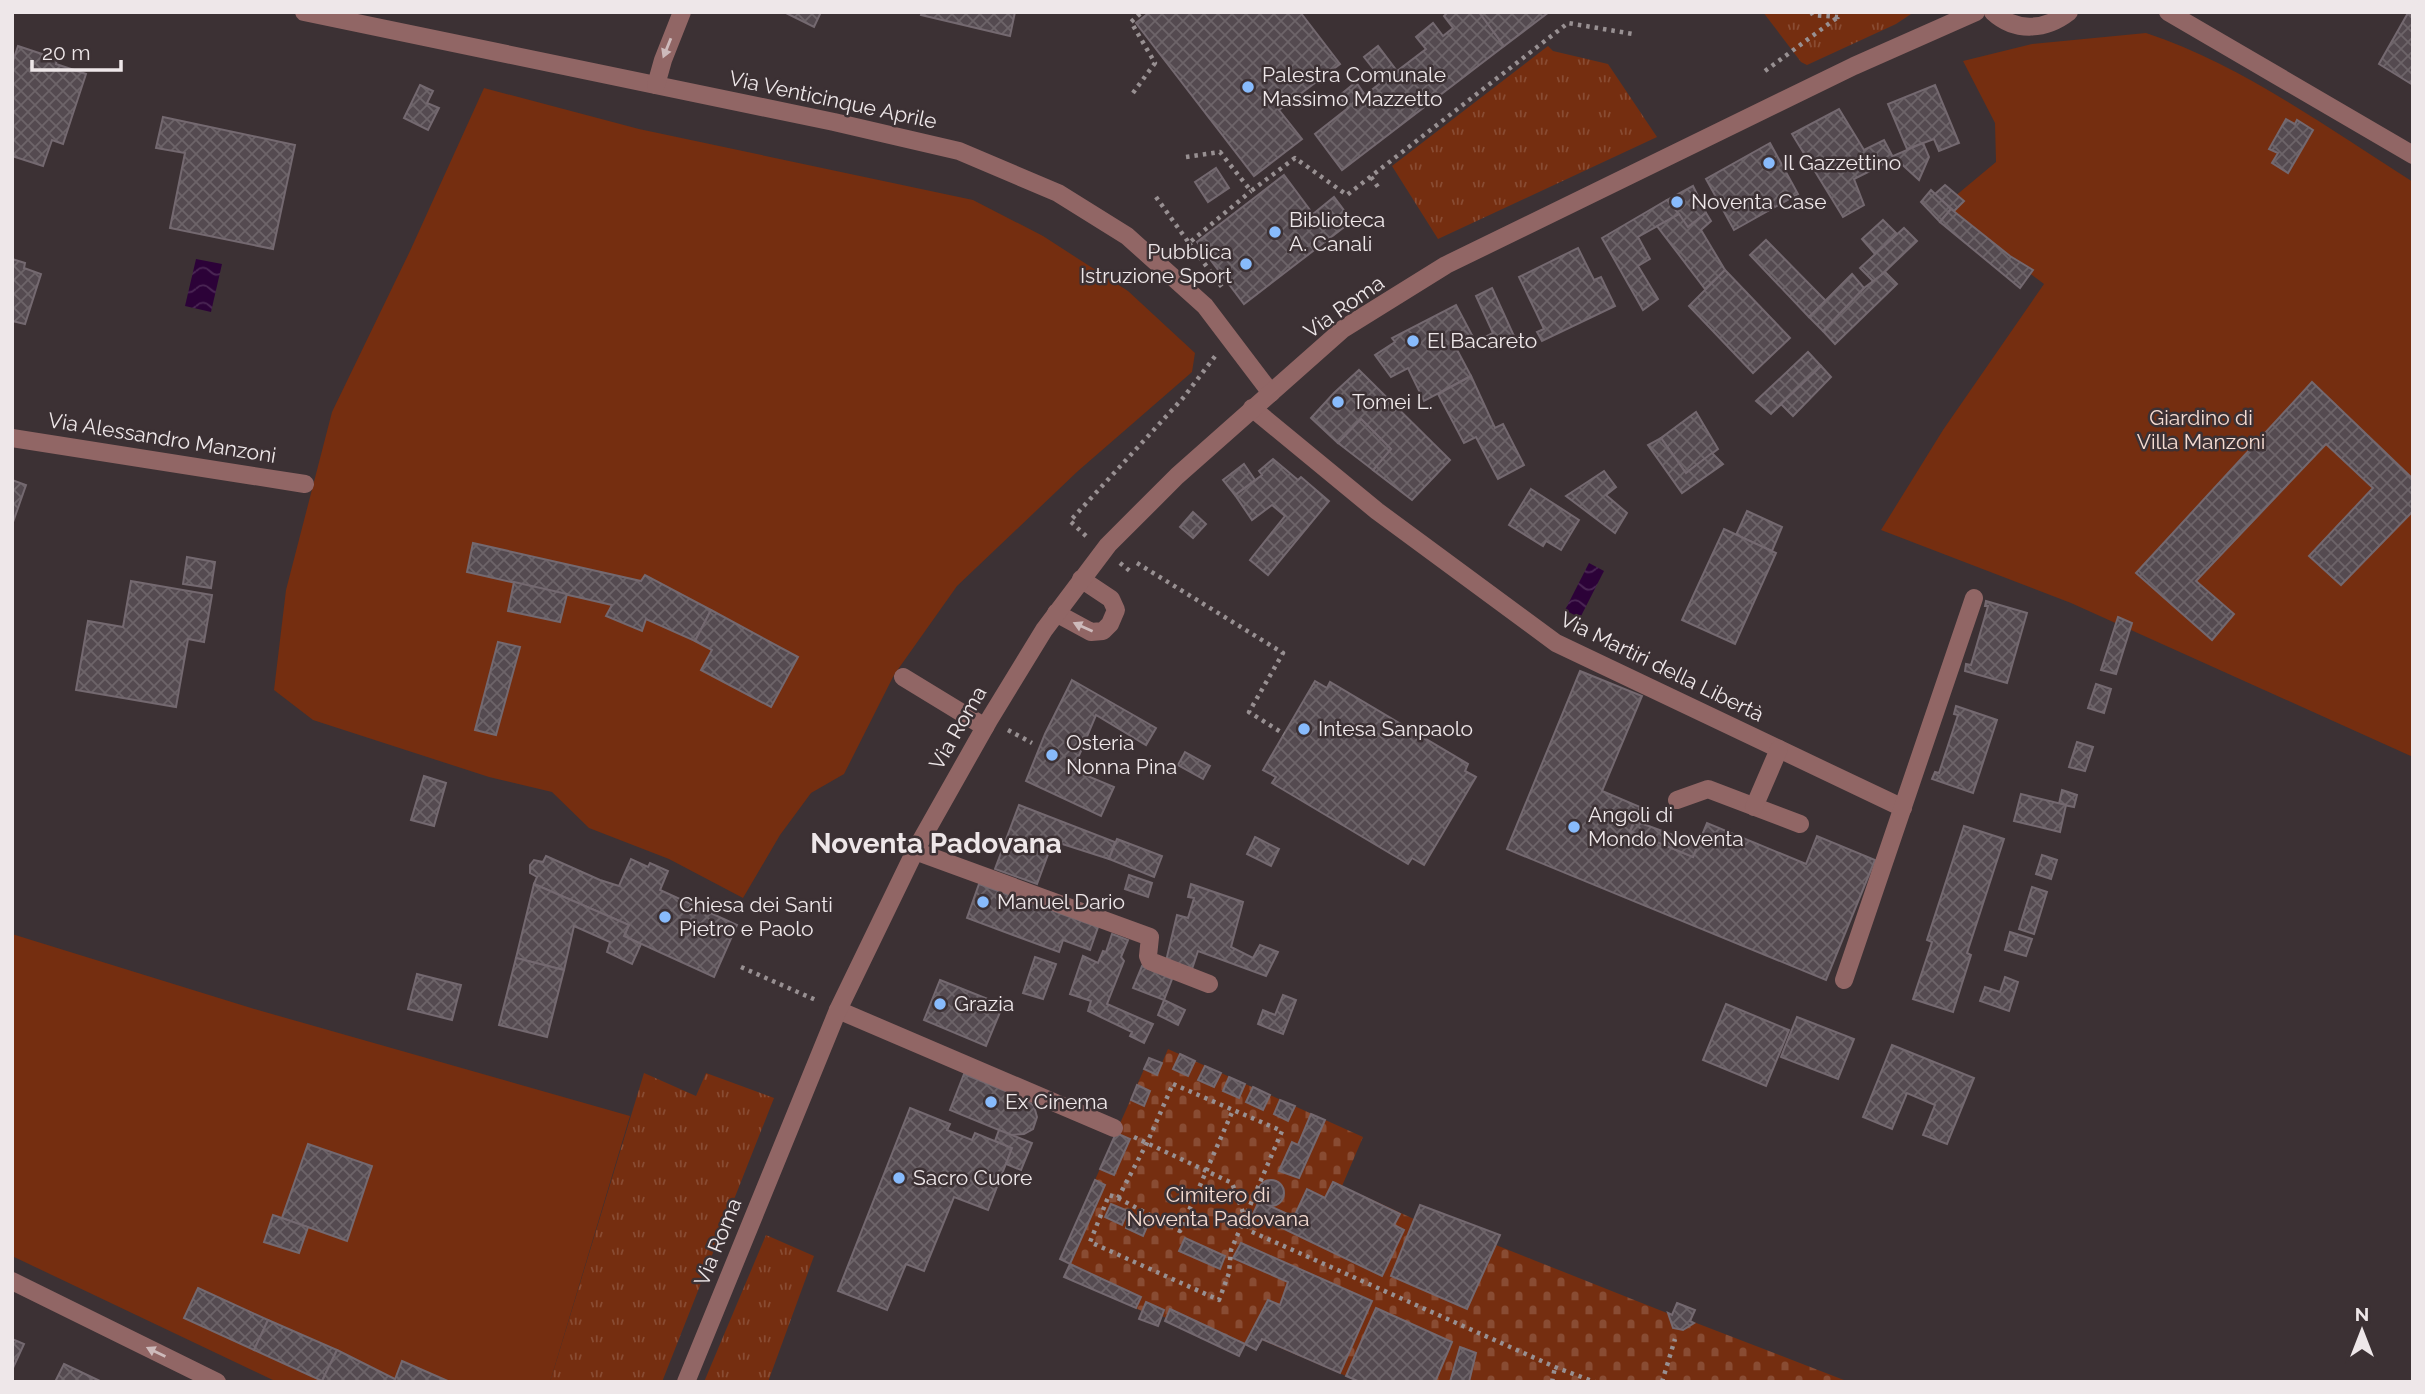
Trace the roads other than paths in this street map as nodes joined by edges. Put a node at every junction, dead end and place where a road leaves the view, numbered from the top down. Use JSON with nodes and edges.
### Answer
{"nodes":[{"id":1,"x":304,"y":12,"type":"edge"},
{"id":2,"x":682,"y":12,"type":"edge"},
{"id":3,"x":1976,"y":12,"type":"edge"},
{"id":4,"x":1993,"y":12,"type":"edge"},
{"id":5,"x":2069,"y":12,"type":"edge"},
{"id":6,"x":2168,"y":12,"type":"edge"},
{"id":7,"x":656,"y":85,"type":"junction"},
{"id":8,"x":2413,"y":155,"type":"edge"},
{"id":9,"x":1271,"y":393,"type":"junction"},
{"id":10,"x":1252,"y":408,"type":"junction"},
{"id":11,"x":12,"y":438,"type":"edge"},
{"id":12,"x":305,"y":484,"type":"dead end"},
{"id":13,"x":1081,"y":579,"type":"junction"},
{"id":14,"x":1974,"y":598,"type":"dead end"},
{"id":15,"x":1056,"y":613,"type":"junction"},
{"id":16,"x":903,"y":677,"type":"dead end"},
{"id":17,"x":985,"y":727,"type":"junction"},
{"id":18,"x":1779,"y":749,"type":"junction"},
{"id":19,"x":1676,"y":800,"type":"dead end"},
{"id":20,"x":1754,"y":807,"type":"junction"},
{"id":21,"x":1903,"y":808,"type":"junction"},
{"id":22,"x":1800,"y":824,"type":"dead end"},
{"id":23,"x":915,"y":851,"type":"junction"},
{"id":24,"x":1844,"y":980,"type":"dead end"},
{"id":25,"x":1209,"y":984,"type":"dead end"},
{"id":26,"x":838,"y":1010,"type":"junction"},
{"id":27,"x":1114,"y":1128,"type":"road end"},
{"id":28,"x":12,"y":1281,"type":"edge"},
{"id":29,"x":217,"y":1382,"type":"edge"},
{"id":30,"x":685,"y":1382,"type":"edge"}],
"edges":[{"from":1,"to":7,"type":"street","name":"Via Venticinque Aprile"},
{"from":2,"to":7,"type":"street","one_way":true},
{"from":3,"to":9,"type":"street","name":"Via Roma"},
{"from":4,"to":5,"type":"street"},
{"from":6,"to":8,"type":"street"},
{"from":7,"to":9,"type":"street","name":"Via Venticinque Aprile"},
{"from":9,"to":10,"type":"street","name":"Via Roma"},
{"from":10,"to":13,"type":"street","name":"Via Roma"},
{"from":10,"to":18,"type":"street","name":"Via Martiri della Libertà"},
{"from":11,"to":12,"type":"street","name":"Via Alessandro Manzoni"},
{"from":13,"to":15,"type":"street","name":"Via Roma"},
{"from":13,"to":15,"type":"street","one_way":true},
{"from":14,"to":21,"type":"street"},
{"from":15,"to":17,"type":"street","name":"Via Roma"},
{"from":16,"to":17,"type":"street"},
{"from":17,"to":23,"type":"street","name":"Via Roma"},
{"from":18,"to":20,"type":"street"},
{"from":18,"to":21,"type":"street","name":"Via Martiri della Libertà"},
{"from":19,"to":20,"type":"street"},
{"from":20,"to":22,"type":"street"},
{"from":21,"to":24,"type":"street"},
{"from":23,"to":25,"type":"street"},
{"from":23,"to":26,"type":"street","name":"Via Roma"},
{"from":26,"to":27,"type":"street"},
{"from":26,"to":30,"type":"street","name":"Via Roma"},
{"from":29,"to":28,"type":"street","one_way":true}]}
